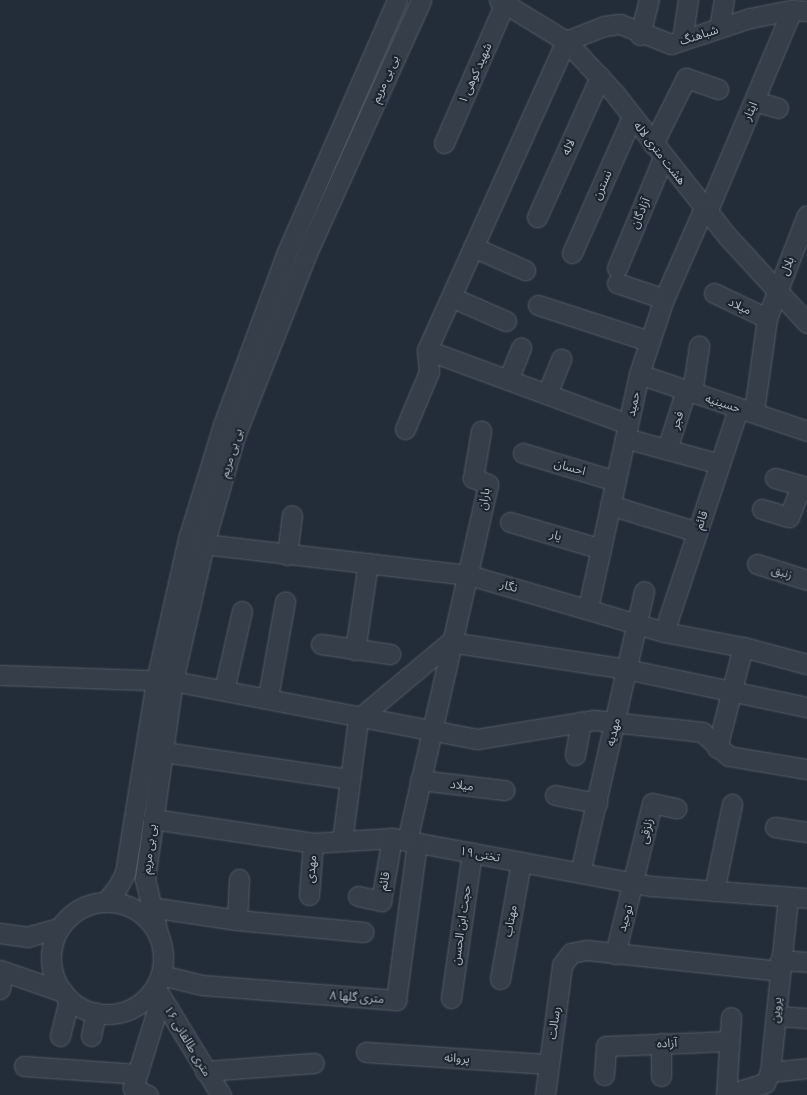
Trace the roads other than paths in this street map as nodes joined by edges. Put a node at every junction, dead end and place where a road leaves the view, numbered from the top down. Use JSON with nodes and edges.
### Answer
{"nodes":[{"id":1,"x":396,"y":0,"type":"edge"},
{"id":2,"x":421,"y":0,"type":"edge"},
{"id":3,"x":649,"y":0,"type":"edge"},
{"id":4,"x":688,"y":0,"type":"edge"},
{"id":5,"x":724,"y":0,"type":"edge"},
{"id":6,"x":502,"y":2,"type":"edge"},
{"id":7,"x":770,"y":8,"type":"edge"},
{"id":8,"x":800,"y":11,"type":"edge"},
{"id":9,"x":719,"y":28,"type":"junction"},
{"id":10,"x":640,"y":35,"type":"junction"},
{"id":11,"x":682,"y":40,"type":"junction"},
{"id":12,"x":566,"y":41,"type":"junction"},
{"id":13,"x":600,"y":77,"type":"junction"},
{"id":14,"x":718,"y":89,"type":"dead end"},
{"id":15,"x":754,"y":101,"type":"junction"},
{"id":16,"x":778,"y":108,"type":"dead end"},
{"id":17,"x":632,"y":117,"type":"junction"},
{"id":18,"x":444,"y":143,"type":"dead end"},
{"id":19,"x":658,"y":151,"type":"junction"},
{"id":20,"x":706,"y":210,"type":"junction"},
{"id":21,"x":807,"y":215,"type":"edge"},
{"id":22,"x":537,"y":217,"type":"dead end"},
{"id":23,"x":802,"y":241,"type":"edge"},
{"id":24,"x":473,"y":247,"type":"junction"},
{"id":25,"x":572,"y":253,"type":"dead end"},
{"id":26,"x":525,"y":270,"type":"dead end"},
{"id":27,"x":777,"y":289,"type":"junction"},
{"id":28,"x":714,"y":293,"type":"dead end"},
{"id":29,"x":450,"y":297,"type":"junction"},
{"id":30,"x":664,"y":299,"type":"junction"},
{"id":31,"x":538,"y":305,"type":"dead end"},
{"id":32,"x":767,"y":318,"type":"junction"},
{"id":33,"x":506,"y":321,"type":"dead end"},
{"id":34,"x":807,"y":323,"type":"edge"},
{"id":35,"x":649,"y":341,"type":"junction"},
{"id":36,"x":699,"y":346,"type":"dead end"},
{"id":37,"x":521,"y":348,"type":"dead end"},
{"id":38,"x":427,"y":350,"type":"junction"},
{"id":39,"x":561,"y":359,"type":"dead end"},
{"id":40,"x":639,"y":374,"type":"junction"},
{"id":41,"x":508,"y":380,"type":"junction"},
{"id":42,"x":689,"y":392,"type":"junction"},
{"id":43,"x":547,"y":394,"type":"junction"},
{"id":44,"x":746,"y":410,"type":"junction"},
{"id":45,"x":405,"y":429,"type":"dead end"},
{"id":46,"x":481,"y":431,"type":"dead end"},
{"id":47,"x":627,"y":431,"type":"junction"},
{"id":48,"x":807,"y":431,"type":"edge"},
{"id":49,"x":667,"y":449,"type":"junction"},
{"id":50,"x":523,"y":453,"type":"dead end"},
{"id":51,"x":720,"y":464,"type":"junction"},
{"id":52,"x":775,"y":478,"type":"dead end"},
{"id":53,"x":616,"y":481,"type":"junction"},
{"id":54,"x":804,"y":486,"type":"edge"},
{"id":55,"x":610,"y":505,"type":"junction"},
{"id":56,"x":762,"y":509,"type":"dead end"},
{"id":57,"x":292,"y":515,"type":"dead end"},
{"id":58,"x":510,"y":522,"type":"dead end"},
{"id":59,"x":697,"y":532,"type":"junction"},
{"id":60,"x":204,"y":544,"type":"junction"},
{"id":61,"x":601,"y":549,"type":"junction"},
{"id":62,"x":287,"y":555,"type":"junction"},
{"id":63,"x":368,"y":563,"type":"junction"},
{"id":64,"x":757,"y":564,"type":"dead end"},
{"id":65,"x":469,"y":576,"type":"junction"},
{"id":66,"x":807,"y":580,"type":"edge"},
{"id":67,"x":644,"y":591,"type":"dead end"},
{"id":68,"x":286,"y":602,"type":"dead end"},
{"id":69,"x":588,"y":608,"type":"junction"},
{"id":70,"x":242,"y":611,"type":"dead end"},
{"id":71,"x":636,"y":623,"type":"junction"},
{"id":72,"x":664,"y":632,"type":"junction"},
{"id":73,"x":450,"y":642,"type":"junction"},
{"id":74,"x":321,"y":644,"type":"dead end"},
{"id":75,"x":743,"y":647,"type":"junction"},
{"id":76,"x":355,"y":650,"type":"junction"},
{"id":77,"x":390,"y":654,"type":"dead end"},
{"id":78,"x":807,"y":664,"type":"edge"},
{"id":79,"x":626,"y":669,"type":"junction"},
{"id":80,"x":0,"y":675,"type":"edge"},
{"id":81,"x":164,"y":681,"type":"junction"},
{"id":82,"x":224,"y":690,"type":"junction"},
{"id":83,"x":732,"y":691,"type":"junction"},
{"id":84,"x":268,"y":697,"type":"junction"},
{"id":85,"x":438,"y":700,"type":"junction"},
{"id":86,"x":807,"y":707,"type":"edge"},
{"id":87,"x":358,"y":719,"type":"junction"},
{"id":88,"x":581,"y":722,"type":"junction"},
{"id":89,"x":615,"y":723,"type":"junction"},
{"id":90,"x":406,"y":728,"type":"junction"},
{"id":91,"x":432,"y":732,"type":"junction"},
{"id":92,"x":717,"y":748,"type":"junction"},
{"id":93,"x":164,"y":752,"type":"junction"},
{"id":94,"x":575,"y":755,"type":"dead end"},
{"id":95,"x":807,"y":769,"type":"edge"},
{"id":96,"x":348,"y":779,"type":"junction"},
{"id":97,"x":420,"y":780,"type":"junction"},
{"id":98,"x":504,"y":790,"type":"dead end"},
{"id":99,"x":554,"y":795,"type":"dead end"},
{"id":100,"x":597,"y":803,"type":"junction"},
{"id":101,"x":732,"y":804,"type":"dead end"},
{"id":102,"x":676,"y":808,"type":"dead end"},
{"id":103,"x":153,"y":819,"type":"junction"},
{"id":104,"x":774,"y":827,"type":"dead end"},
{"id":105,"x":807,"y":832,"type":"edge"},
{"id":106,"x":405,"y":840,"type":"junction"},
{"id":107,"x":342,"y":841,"type":"junction"},
{"id":108,"x":313,"y":843,"type":"junction"},
{"id":109,"x":472,"y":853,"type":"junction"},
{"id":110,"x":521,"y":862,"type":"junction"},
{"id":111,"x":580,"y":873,"type":"junction"},
{"id":112,"x":239,"y":879,"type":"dead end"},
{"id":113,"x":635,"y":882,"type":"junction"},
{"id":114,"x":714,"y":891,"type":"junction"},
{"id":115,"x":309,"y":895,"type":"dead end"},
{"id":116,"x":358,"y":896,"type":"dead end"},
{"id":117,"x":802,"y":896,"type":"edge"},
{"id":118,"x":106,"y":902,"type":"junction"},
{"id":119,"x":150,"y":907,"type":"junction"},
{"id":120,"x":237,"y":920,"type":"junction"},
{"id":121,"x":59,"y":928,"type":"junction"},
{"id":122,"x":363,"y":932,"type":"dead end"},
{"id":123,"x":0,"y":933,"type":"edge"},
{"id":124,"x":158,"y":934,"type":"junction"},
{"id":125,"x":615,"y":954,"type":"junction"},
{"id":126,"x":807,"y":962,"type":"edge"},
{"id":127,"x":779,"y":965,"type":"junction"},
{"id":128,"x":1,"y":970,"type":"edge"},
{"id":129,"x":500,"y":979,"type":"dead end"},
{"id":130,"x":159,"y":986,"type":"junction"},
{"id":131,"x":0,"y":989,"type":"edge"},
{"id":132,"x":66,"y":995,"type":"junction"},
{"id":133,"x":450,"y":998,"type":"dead end"},
{"id":134,"x":96,"y":1012,"type":"junction"},
{"id":135,"x":777,"y":1016,"type":"junction"},
{"id":136,"x":731,"y":1017,"type":"dead end"},
{"id":137,"x":807,"y":1018,"type":"edge"},
{"id":138,"x":60,"y":1036,"type":"dead end"},
{"id":139,"x":91,"y":1036,"type":"dead end"},
{"id":140,"x":728,"y":1041,"type":"junction"},
{"id":141,"x":661,"y":1044,"type":"junction"},
{"id":142,"x":366,"y":1052,"type":"dead end"},
{"id":143,"x":314,"y":1064,"type":"dead end"},
{"id":144,"x":549,"y":1064,"type":"junction"},
{"id":145,"x":24,"y":1066,"type":"dead end"},
{"id":146,"x":807,"y":1068,"type":"edge"},
{"id":147,"x":205,"y":1071,"type":"junction"},
{"id":148,"x":770,"y":1072,"type":"junction"},
{"id":149,"x":137,"y":1074,"type":"junction"},
{"id":150,"x":604,"y":1076,"type":"dead end"},
{"id":151,"x":661,"y":1076,"type":"dead end"},
{"id":152,"x":148,"y":1095,"type":"edge"},
{"id":153,"x":221,"y":1095,"type":"edge"},
{"id":154,"x":545,"y":1095,"type":"edge"},
{"id":155,"x":726,"y":1095,"type":"edge"}],
"edges":[{"from":1,"to":81,"type":"street","name":"بی بی مریم"},
{"from":2,"to":60,"type":"street","name":"بی بی مریم"},
{"from":3,"to":10,"type":"street"},
{"from":4,"to":11,"type":"street"},
{"from":5,"to":9,"type":"street"},
{"from":6,"to":12,"type":"street","name":"هشت متری لاله"},
{"from":6,"to":18,"type":"street","name":"شهید کوهی ۱"},
{"from":7,"to":8,"type":"street","name":"شباهنگ"},
{"from":7,"to":9,"type":"street","name":"شباهنگ"},
{"from":8,"to":15,"type":"street","name":"ایثار"},
{"from":9,"to":11,"type":"street","name":"شباهنگ"},
{"from":10,"to":11,"type":"street","name":"شباهنگ"},
{"from":10,"to":12,"type":"street","name":"شباهنگ"},
{"from":12,"to":13,"type":"street","name":"هشت متری لاله"},
{"from":12,"to":24,"type":"street"},
{"from":13,"to":17,"type":"street","name":"هشت متری لاله"},
{"from":13,"to":22,"type":"street","name":"لاله"},
{"from":14,"to":19,"type":"street","name":"آزادگان"},
{"from":15,"to":16,"type":"street"},
{"from":15,"to":20,"type":"street","name":"ایثار"},
{"from":17,"to":19,"type":"street","name":"هشت متری لاله"},
{"from":17,"to":25,"type":"street","name":"نسترن"},
{"from":19,"to":20,"type":"street","name":"هشت متری لاله"},
{"from":19,"to":30,"type":"street","name":"آزادگان"},
{"from":20,"to":27,"type":"street","name":"هشت متری لاله"},
{"from":20,"to":30,"type":"street","name":"حمید"},
{"from":21,"to":23,"type":"street","name":"بلال"},
{"from":23,"to":27,"type":"street","name":"بلال"},
{"from":24,"to":26,"type":"street"},
{"from":24,"to":29,"type":"street"},
{"from":27,"to":32,"type":"street","name":"بلال"},
{"from":27,"to":34,"type":"street","name":"هشت متری لاله"},
{"from":28,"to":32,"type":"street","name":"میلاد"},
{"from":29,"to":33,"type":"street"},
{"from":29,"to":38,"type":"street"},
{"from":30,"to":35,"type":"street","name":"حمید"},
{"from":31,"to":35,"type":"street"},
{"from":32,"to":44,"type":"street","name":"قائم"},
{"from":35,"to":40,"type":"street","name":"حمید"},
{"from":36,"to":42,"type":"street","name":"فجر"},
{"from":37,"to":41,"type":"street"},
{"from":38,"to":41,"type":"street"},
{"from":38,"to":45,"type":"street"},
{"from":39,"to":43,"type":"street"},
{"from":40,"to":42,"type":"street","name":"حسینیه"},
{"from":40,"to":47,"type":"street","name":"حمید"},
{"from":41,"to":43,"type":"street"},
{"from":42,"to":44,"type":"street","name":"حسینیه"},
{"from":42,"to":49,"type":"street","name":"فجر"},
{"from":43,"to":47,"type":"street"},
{"from":44,"to":48,"type":"street","name":"حسینیه"},
{"from":44,"to":51,"type":"street","name":"قائم"},
{"from":46,"to":65,"type":"street","name":"باران"},
{"from":47,"to":49,"type":"street"},
{"from":47,"to":53,"type":"street","name":"حمید"},
{"from":49,"to":51,"type":"street"},
{"from":50,"to":53,"type":"street","name":"احسان"},
{"from":51,"to":59,"type":"street","name":"قائم"},
{"from":52,"to":54,"type":"street"},
{"from":53,"to":55,"type":"street","name":"حمید"},
{"from":54,"to":56,"type":"street"},
{"from":55,"to":59,"type":"street"},
{"from":55,"to":61,"type":"street","name":"حمید"},
{"from":57,"to":62,"type":"street"},
{"from":58,"to":61,"type":"street","name":"یار"},
{"from":59,"to":72,"type":"street","name":"قائم"},
{"from":60,"to":62,"type":"street","name":"نگار"},
{"from":60,"to":81,"type":"street","name":"بی بی مریم"},
{"from":61,"to":69,"type":"street","name":"حمید"},
{"from":62,"to":63,"type":"street","name":"نگار"},
{"from":63,"to":65,"type":"street","name":"نگار"},
{"from":63,"to":76,"type":"street"},
{"from":64,"to":66,"type":"street","name":"زنبق"},
{"from":65,"to":69,"type":"street","name":"نگار"},
{"from":65,"to":73,"type":"street"},
{"from":67,"to":71,"type":"street","name":"مهدیه"},
{"from":68,"to":84,"type":"street"},
{"from":69,"to":71,"type":"street","name":"نگار"},
{"from":70,"to":82,"type":"street"},
{"from":71,"to":72,"type":"street","name":"نگار"},
{"from":71,"to":79,"type":"street","name":"مهدیه"},
{"from":72,"to":75,"type":"street","name":"نگار"},
{"from":73,"to":79,"type":"street"},
{"from":73,"to":85,"type":"street"},
{"from":73,"to":87,"type":"street"},
{"from":74,"to":76,"type":"street"},
{"from":75,"to":78,"type":"street","name":"نگار"},
{"from":75,"to":83,"type":"street"},
{"from":76,"to":77,"type":"street"},
{"from":79,"to":83,"type":"street"},
{"from":79,"to":89,"type":"street","name":"مهدیه"},
{"from":80,"to":81,"type":"street"},
{"from":81,"to":82,"type":"street"},
{"from":81,"to":93,"type":"street","name":"بی بی مریم"},
{"from":81,"to":118,"type":"street","name":"بی بی مریم"},
{"from":82,"to":84,"type":"street"},
{"from":83,"to":86,"type":"street"},
{"from":83,"to":92,"type":"street"},
{"from":84,"to":87,"type":"street"},
{"from":85,"to":90,"type":"street"},
{"from":85,"to":91,"type":"street"},
{"from":87,"to":90,"type":"street"},
{"from":87,"to":96,"type":"street"},
{"from":88,"to":89,"type":"street"},
{"from":88,"to":91,"type":"street"},
{"from":88,"to":94,"type":"street"},
{"from":89,"to":92,"type":"street"},
{"from":89,"to":100,"type":"street","name":"مهدیه"},
{"from":90,"to":91,"type":"street"},
{"from":91,"to":97,"type":"street"},
{"from":92,"to":95,"type":"street"},
{"from":93,"to":96,"type":"street"},
{"from":93,"to":103,"type":"street","name":"بی بی مریم"},
{"from":96,"to":107,"type":"street"},
{"from":97,"to":98,"type":"street","name":"میلاد"},
{"from":97,"to":106,"type":"street"},
{"from":99,"to":100,"type":"street"},
{"from":100,"to":111,"type":"street","name":"مهدیه"},
{"from":101,"to":114,"type":"street"},
{"from":102,"to":113,"type":"street","name":"زلزقی"},
{"from":103,"to":108,"type":"street","name":"تختی ۱۹"},
{"from":103,"to":119,"type":"street","name":"بی بی مریم"},
{"from":104,"to":105,"type":"street"},
{"from":106,"to":107,"type":"street","name":"تختی ۱۹"},
{"from":106,"to":109,"type":"street","name":"تختی ۱۹"},
{"from":106,"to":116,"type":"street","name":"قائم"},
{"from":106,"to":130,"type":"street","name":"۸ متری گلها"},
{"from":107,"to":108,"type":"street","name":"تختی ۱۹"},
{"from":108,"to":115,"type":"street","name":"مهدی"},
{"from":109,"to":110,"type":"street","name":"تختی ۱۹"},
{"from":109,"to":133,"type":"street","name":"حجت ابن الحسن"},
{"from":110,"to":111,"type":"street","name":"تختی ۱۹"},
{"from":110,"to":129,"type":"street","name":"مهتاب"},
{"from":111,"to":113,"type":"street","name":"تختی ۱۹"},
{"from":112,"to":120,"type":"street"},
{"from":113,"to":114,"type":"street","name":"تختی ۱۹"},
{"from":113,"to":125,"type":"street","name":"توحید"},
{"from":114,"to":117,"type":"street","name":"تختی ۱۹"},
{"from":117,"to":127,"type":"street","name":"پروین"},
{"from":118,"to":121,"type":"street"},
{"from":118,"to":124,"type":"street"},
{"from":119,"to":120,"type":"street"},
{"from":119,"to":124,"type":"street","name":"بی بی مریم"},
{"from":120,"to":122,"type":"street"},
{"from":121,"to":123,"type":"street"},
{"from":121,"to":132,"type":"street"},
{"from":124,"to":130,"type":"street"},
{"from":125,"to":127,"type":"street"},
{"from":125,"to":144,"type":"street","name":"رسالت"},
{"from":126,"to":127,"type":"street"},
{"from":127,"to":135,"type":"street","name":"پروین"},
{"from":128,"to":131,"type":"street"},
{"from":128,"to":132,"type":"street"},
{"from":130,"to":134,"type":"street"},
{"from":130,"to":147,"type":"street","name":"۱۶ متری طالقانی"},
{"from":130,"to":149,"type":"street"},
{"from":132,"to":134,"type":"street"},
{"from":132,"to":138,"type":"street"},
{"from":134,"to":139,"type":"street"},
{"from":135,"to":137,"type":"street"},
{"from":135,"to":148,"type":"street","name":"پروین"},
{"from":136,"to":140,"type":"street"},
{"from":140,"to":141,"type":"street","name":"آزاده"},
{"from":140,"to":155,"type":"street"},
{"from":141,"to":150,"type":"street","name":"آزاده"},
{"from":141,"to":151,"type":"street"},
{"from":142,"to":144,"type":"street","name":"پروانه"},
{"from":143,"to":147,"type":"street"},
{"from":144,"to":154,"type":"street","name":"رسالت"},
{"from":145,"to":149,"type":"street"},
{"from":146,"to":148,"type":"street"},
{"from":147,"to":153,"type":"street","name":"۱۶ متری طالقانی"},
{"from":148,"to":155,"type":"street"},
{"from":149,"to":152,"type":"street"}]}
